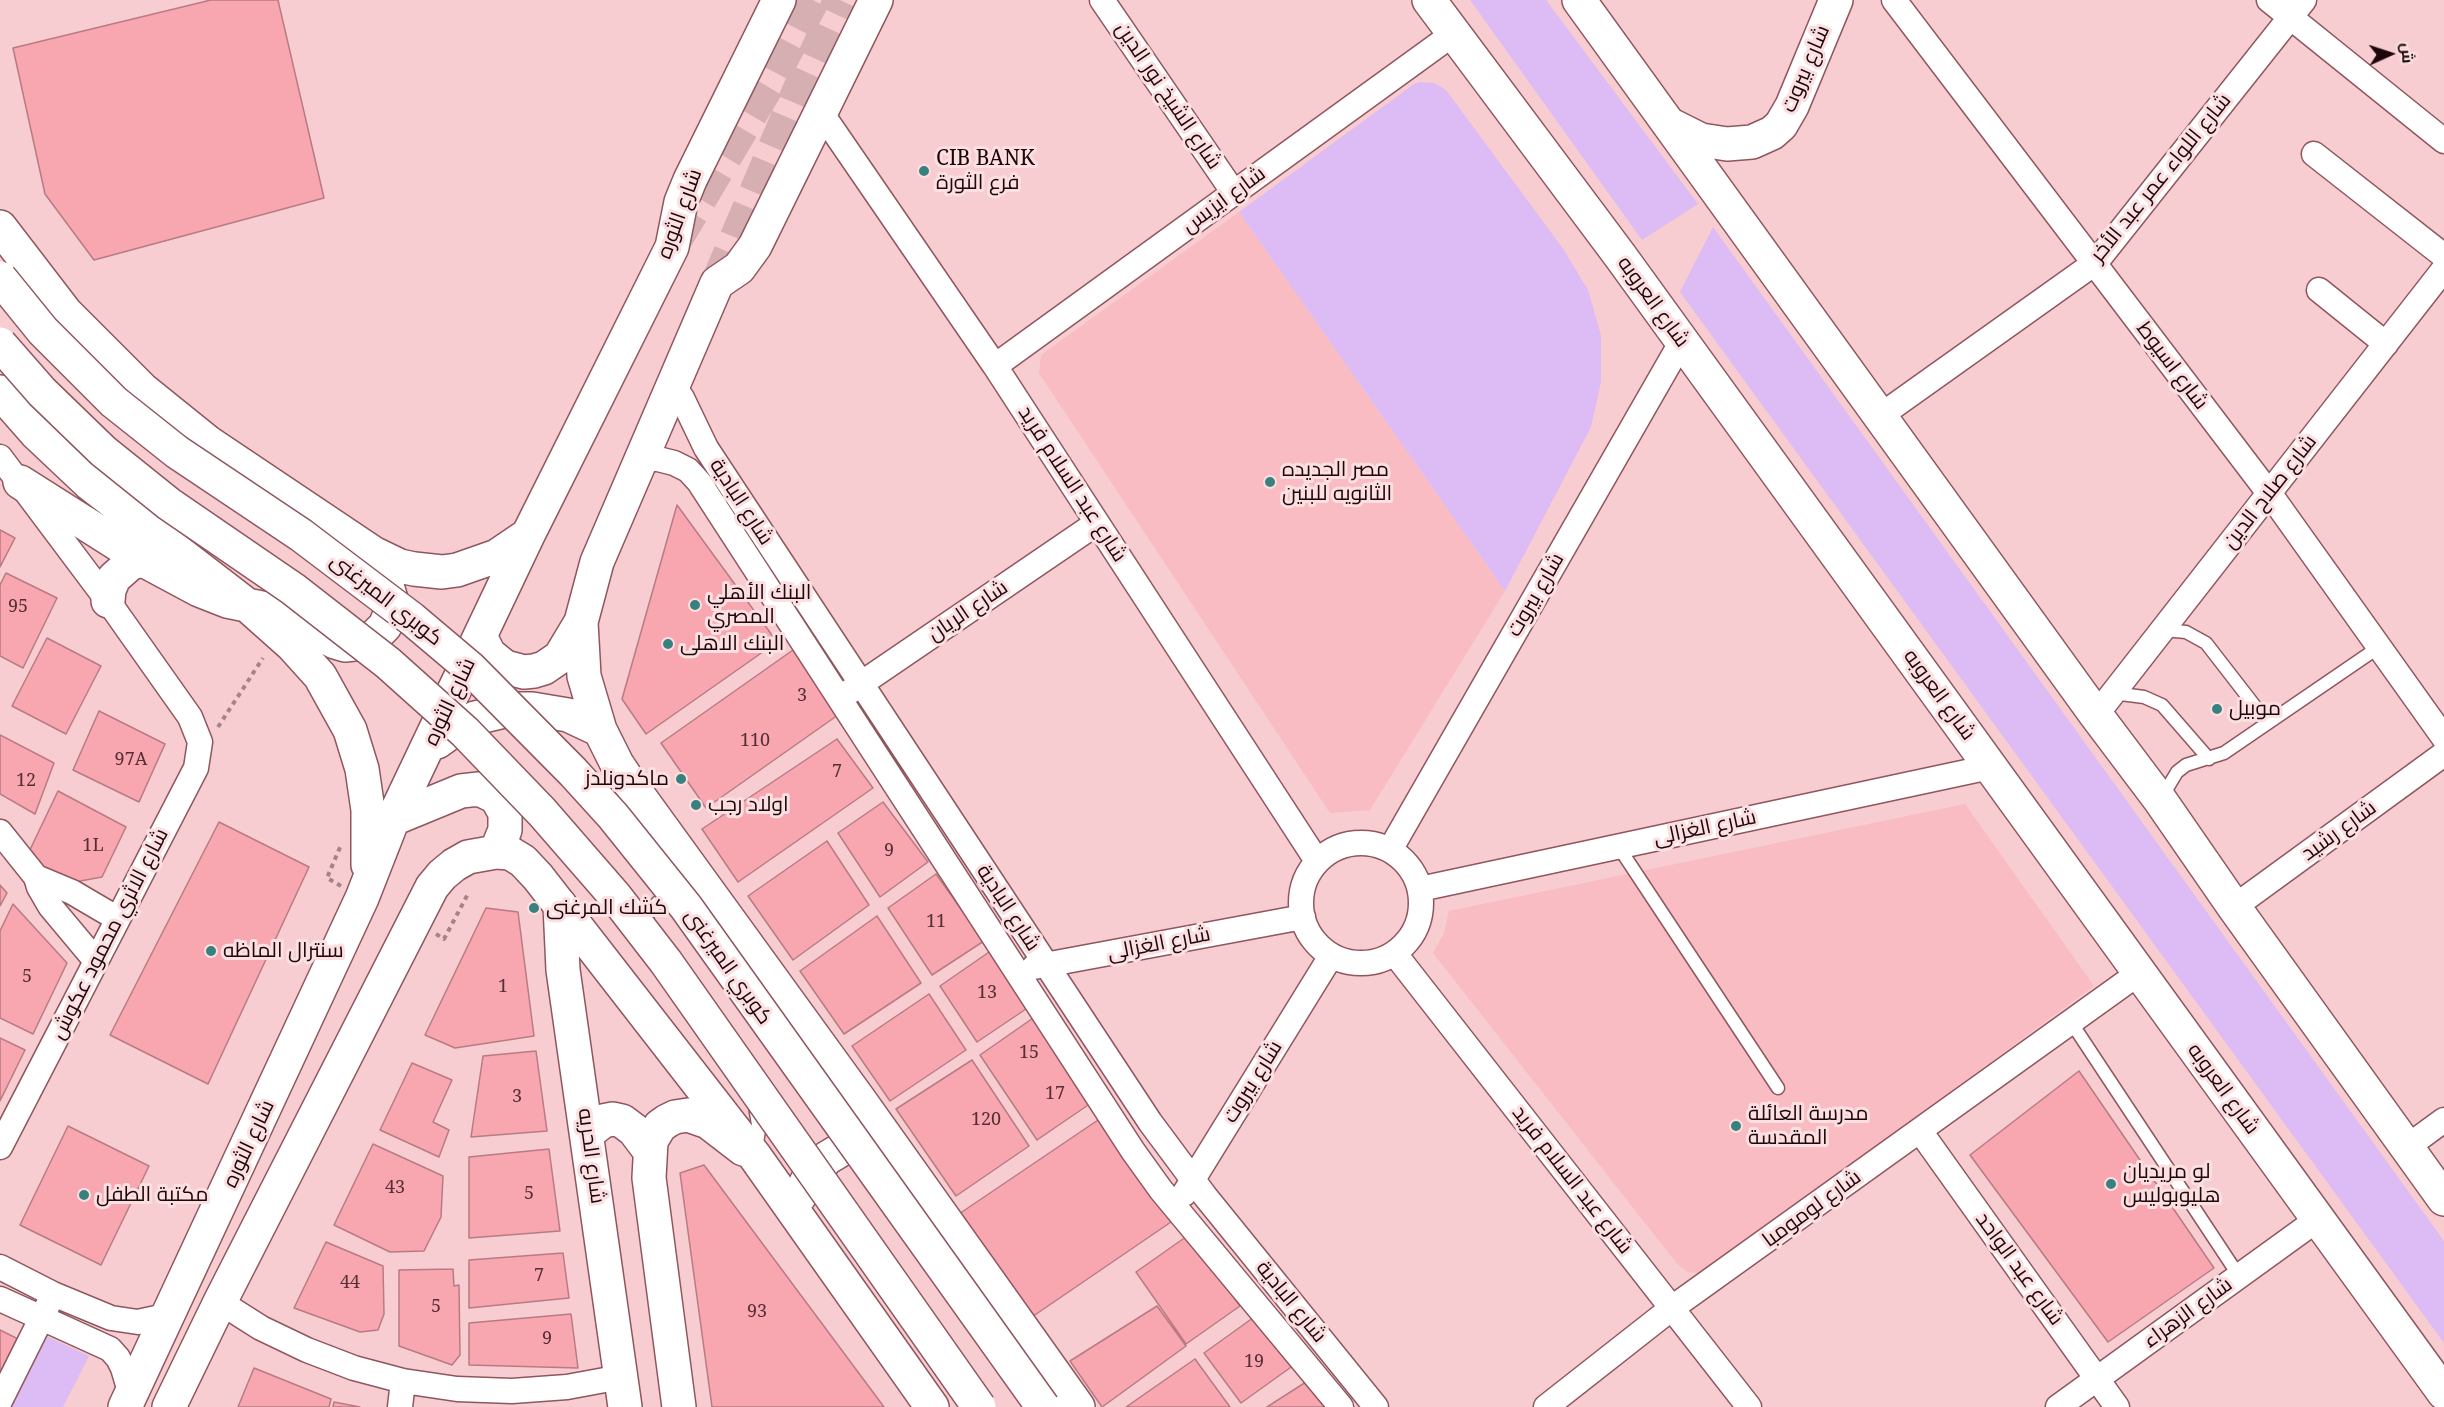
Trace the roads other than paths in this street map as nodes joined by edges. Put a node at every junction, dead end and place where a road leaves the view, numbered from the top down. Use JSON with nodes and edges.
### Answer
{"nodes":[{"id":1,"x":779,"y":0,"type":"edge"},
{"id":2,"x":876,"y":0,"type":"edge"},
{"id":3,"x":1102,"y":0,"type":"edge"},
{"id":4,"x":1430,"y":0,"type":"edge"},
{"id":5,"x":1579,"y":0,"type":"edge"},
{"id":6,"x":1836,"y":0,"type":"edge"},
{"id":7,"x":1894,"y":0,"type":"edge"},
{"id":8,"x":2269,"y":0,"type":"edge"},
{"id":9,"x":2298,"y":9,"type":"edge"},
{"id":10,"x":1453,"y":34,"type":"junction"},
{"id":11,"x":820,"y":111,"type":"junction"},
{"id":12,"x":1669,"y":124,"type":"junction"},
{"id":13,"x":2444,"y":141,"type":"edge"},
{"id":14,"x":2314,"y":154,"type":"dead end"},
{"id":15,"x":1234,"y":192,"type":"junction"},
{"id":16,"x":0,"y":227,"type":"edge"},
{"id":17,"x":2094,"y":263,"type":"junction"},
{"id":18,"x":2444,"y":267,"type":"edge"},
{"id":19,"x":0,"y":278,"type":"edge"},
{"id":20,"x":2319,"y":290,"type":"dead end"},
{"id":21,"x":1682,"y":341,"type":"junction"},
{"id":22,"x":0,"y":344,"type":"edge"},
{"id":23,"x":2386,"y":344,"type":"junction"},
{"id":24,"x":995,"y":366,"type":"junction"},
{"id":25,"x":673,"y":386,"type":"junction"},
{"id":26,"x":0,"y":392,"type":"edge"},
{"id":27,"x":1880,"y":416,"type":"junction"},
{"id":28,"x":0,"y":457,"type":"edge"},
{"id":29,"x":641,"y":459,"type":"junction"},
{"id":30,"x":20,"y":482,"type":"junction"},
{"id":31,"x":2269,"y":493,"type":"junction"},
{"id":32,"x":1097,"y":523,"type":"junction"},
{"id":33,"x":528,"y":535,"type":"junction"},
{"id":34,"x":373,"y":553,"type":"junction"},
{"id":35,"x":143,"y":560,"type":"junction"},
{"id":36,"x":108,"y":601,"type":"junction"},
{"id":37,"x":247,"y":605,"type":"junction"},
{"id":38,"x":581,"y":622,"type":"junction"},
{"id":39,"x":2163,"y":630,"type":"junction"},
{"id":40,"x":480,"y":636,"type":"junction"},
{"id":41,"x":2379,"y":647,"type":"junction"},
{"id":42,"x":861,"y":684,"type":"junction"},
{"id":43,"x":839,"y":699,"type":"junction"},
{"id":44,"x":2104,"y":704,"type":"junction"},
{"id":45,"x":2268,"y":723,"type":"junction"},
{"id":46,"x":600,"y":730,"type":"junction"},
{"id":47,"x":2444,"y":738,"type":"edge"},
{"id":48,"x":427,"y":751,"type":"junction"},
{"id":49,"x":2444,"y":754,"type":"edge"},
{"id":50,"x":2209,"y":759,"type":"junction"},
{"id":51,"x":1990,"y":767,"type":"junction"},
{"id":52,"x":2160,"y":800,"type":"junction"},
{"id":53,"x":393,"y":819,"type":"junction"},
{"id":54,"x":0,"y":832,"type":"edge"},
{"id":55,"x":1618,"y":846,"type":"junction"},
{"id":56,"x":1390,"y":850,"type":"junction"},
{"id":57,"x":496,"y":852,"type":"junction"},
{"id":58,"x":1317,"y":861,"type":"junction"},
{"id":59,"x":36,"y":877,"type":"junction"},
{"id":60,"x":368,"y":882,"type":"junction"},
{"id":61,"x":1420,"y":889,"type":"junction"},
{"id":62,"x":560,"y":905,"type":"junction"},
{"id":63,"x":2234,"y":907,"type":"junction"},
{"id":64,"x":1303,"y":917,"type":"junction"},
{"id":65,"x":118,"y":919,"type":"junction"},
{"id":66,"x":1395,"y":954,"type":"junction"},
{"id":67,"x":1331,"y":956,"type":"junction"},
{"id":68,"x":96,"y":961,"type":"junction"},
{"id":69,"x":1046,"y":965,"type":"junction"},
{"id":70,"x":1015,"y":970,"type":"junction"},
{"id":71,"x":2139,"y":973,"type":"junction"},
{"id":72,"x":776,"y":1011,"type":"dead end"},
{"id":73,"x":2071,"y":1022,"type":"junction"},
{"id":74,"x":1778,"y":1088,"type":"dead end"},
{"id":75,"x":2444,"y":1120,"type":"edge"},
{"id":76,"x":1920,"y":1131,"type":"junction"},
{"id":77,"x":588,"y":1133,"type":"junction"},
{"id":78,"x":882,"y":1135,"type":"junction"},
{"id":79,"x":0,"y":1147,"type":"edge"},
{"id":80,"x":2407,"y":1147,"type":"junction"},
{"id":81,"x":649,"y":1150,"type":"junction"},
{"id":82,"x":754,"y":1155,"type":"junction"},
{"id":83,"x":1192,"y":1181,"type":"junction"},
{"id":84,"x":2444,"y":1199,"type":"edge"},
{"id":85,"x":1176,"y":1208,"type":"junction"},
{"id":86,"x":792,"y":1210,"type":"junction"},
{"id":87,"x":2318,"y":1219,"type":"junction"},
{"id":88,"x":0,"y":1267,"type":"edge"},
{"id":89,"x":2239,"y":1276,"type":"junction"},
{"id":90,"x":53,"y":1294,"type":"junction"},
{"id":91,"x":0,"y":1299,"type":"edge"},
{"id":92,"x":220,"y":1302,"type":"junction"},
{"id":93,"x":1672,"y":1308,"type":"junction"},
{"id":94,"x":170,"y":1315,"type":"junction"},
{"id":95,"x":40,"y":1319,"type":"junction"},
{"id":96,"x":2097,"y":1379,"type":"junction"},
{"id":97,"x":403,"y":1381,"type":"junction"},
{"id":98,"x":623,"y":1392,"type":"edge"},
{"id":99,"x":2444,"y":1394,"type":"edge"},
{"id":100,"x":0,"y":1401,"type":"edge"},
{"id":101,"x":128,"y":1401,"type":"edge"},
{"id":102,"x":169,"y":1407,"type":"edge"},
{"id":103,"x":400,"y":1407,"type":"edge"},
{"id":104,"x":679,"y":1407,"type":"edge"},
{"id":105,"x":932,"y":1407,"type":"edge"},
{"id":106,"x":979,"y":1407,"type":"edge"},
{"id":107,"x":1043,"y":1407,"type":"edge"},
{"id":108,"x":1078,"y":1407,"type":"edge"},
{"id":109,"x":1341,"y":1407,"type":"edge"},
{"id":110,"x":1376,"y":1407,"type":"edge"},
{"id":111,"x":1546,"y":1407,"type":"edge"},
{"id":112,"x":1749,"y":1407,"type":"edge"},
{"id":113,"x":2058,"y":1407,"type":"edge"},
{"id":114,"x":2117,"y":1407,"type":"edge"}],
"edges":[{"from":1,"to":33,"type":"main road","name":"شارع الثوره"},
{"from":2,"to":11,"type":"main road"},
{"from":3,"to":15,"type":"street","name":"شارع الشيخ نور الدين"},
{"from":4,"to":10,"type":"main road","name":"شارع العروبه"},
{"from":5,"to":12,"type":"main road"},
{"from":6,"to":12,"type":"main road","name":"شارع بيروت"},
{"from":7,"to":17,"type":"street","name":"شارع اسيوط"},
{"from":8,"to":9,"type":"street"},
{"from":9,"to":13,"type":"street"},
{"from":9,"to":17,"type":"street","name":"شارع اللواء عمر عبد الأخر"},
{"from":10,"to":15,"type":"street","name":"شارع ايزيس"},
{"from":10,"to":21,"type":"main road","name":"شارع العروبه"},
{"from":11,"to":24,"type":"street","name":"شارع عبد السلام فريد"},
{"from":11,"to":25,"type":"main road"},
{"from":12,"to":27,"type":"main road"},
{"from":14,"to":18,"type":"street"},
{"from":15,"to":24,"type":"street","name":"شارع ايزيس"},
{"from":16,"to":34,"type":"main road"},
{"from":17,"to":27,"type":"street","name":"شارع اللواء عمر عبد الأخر"},
{"from":17,"to":31,"type":"street","name":"شارع اسيوط"},
{"from":18,"to":23,"type":"street","name":"شارع صلاح الدين"},
{"from":19,"to":107,"type":"main road","name":"كوبري الميرغنى","bridge":true},
{"from":20,"to":23,"type":"street"},
{"from":21,"to":51,"type":"main road","name":"شارع العروبه"},
{"from":21,"to":56,"type":"street","name":"شارع بيروت"},
{"from":22,"to":106,"type":"main road","bridge":true},
{"from":23,"to":31,"type":"street","name":"شارع صلاح الدين"},
{"from":24,"to":32,"type":"street","name":"شارع عبد السلام فريد"},
{"from":25,"to":29,"type":"main road"},
{"from":25,"to":42,"type":"street","name":"شارع البادية"},
{"from":26,"to":37,"type":"main road"},
{"from":27,"to":44,"type":"main road"},
{"from":28,"to":30,"type":"street"},
{"from":29,"to":38,"type":"main road"},
{"from":29,"to":43,"type":"street","name":"شارع البادية"},
{"from":30,"to":35,"type":"main road"},
{"from":30,"to":36,"type":"street"},
{"from":31,"to":39,"type":"street","name":"شارع صلاح الدين"},
{"from":31,"to":41,"type":"street","name":"شارع اسيوط"},
{"from":32,"to":42,"type":"street","name":"شارع الريان"},
{"from":32,"to":58,"type":"street","name":"شارع عبد السلام فريد"},
{"from":33,"to":34,"type":"main road"},
{"from":33,"to":40,"type":"main road","name":"شارع الثوره"},
{"from":34,"to":37,"type":"main road"},
{"from":35,"to":36,"type":"main road"},
{"from":35,"to":37,"type":"main road"},
{"from":36,"to":65,"type":"street","name":"شارع الاثري محمود عكوش"},
{"from":37,"to":60,"type":"main road"},
{"from":38,"to":40,"type":"main road"},
{"from":38,"to":46,"type":"main road"},
{"from":39,"to":44,"type":"street","name":"شارع صلاح الدين"},
{"from":39,"to":45,"type":"lane"},
{"from":40,"to":48,"type":"main road","name":"شارع الثوره"},
{"from":41,"to":45,"type":"lane"},
{"from":41,"to":47,"type":"street","name":"شارع اسيوط"},
{"from":42,"to":43,"type":"street","name":"شارع الريان"},
{"from":42,"to":69,"type":"street","name":"شارع البادية"},
{"from":43,"to":70,"type":"street","name":"شارع البادية"},
{"from":44,"to":50,"type":"lane"},
{"from":44,"to":52,"type":"main road"},
{"from":45,"to":50,"type":"lane"},
{"from":46,"to":48,"type":"main road"},
{"from":46,"to":78,"type":"main road"},
{"from":48,"to":53,"type":"main road","name":"شارع الثوره"},
{"from":49,"to":63,"type":"street","name":"شارع رشيد"},
{"from":50,"to":52,"type":"lane"},
{"from":51,"to":55,"type":"street","name":"شارع الغزالى"},
{"from":51,"to":71,"type":"main road","name":"شارع العروبه"},
{"from":52,"to":63,"type":"main road"},
{"from":53,"to":57,"type":"main road"},
{"from":53,"to":60,"type":"main road","name":"شارع الثوره"},
{"from":54,"to":59,"type":"street"},
{"from":55,"to":61,"type":"street","name":"شارع الغزالى"},
{"from":55,"to":74,"type":"lane"},
{"from":56,"to":58,"type":"street"},
{"from":56,"to":61,"type":"street"},
{"from":57,"to":62,"type":"main road"},
{"from":57,"to":92,"type":"main road"},
{"from":58,"to":64,"type":"street"},
{"from":59,"to":65,"type":"street"},
{"from":59,"to":68,"type":"street"},
{"from":60,"to":94,"type":"main road","name":"شارع الثوره"},
{"from":61,"to":66,"type":"street"},
{"from":62,"to":77,"type":"main road","name":"شارع الحريه"},
{"from":62,"to":82,"type":"main road"},
{"from":63,"to":80,"type":"main road"},
{"from":64,"to":67,"type":"street"},
{"from":64,"to":69,"type":"street","name":"شارع الغزالى"},
{"from":65,"to":68,"type":"street","name":"شارع الاثري محمود عكوش"},
{"from":66,"to":67,"type":"street"},
{"from":66,"to":93,"type":"street","name":"شارع عبد السلام فريد"},
{"from":67,"to":83,"type":"street","name":"شارع بيروت"},
{"from":68,"to":79,"type":"street","name":"شارع الاثري محمود عكوش"},
{"from":69,"to":70,"type":"street","name":"شارع الغزالى"},
{"from":69,"to":83,"type":"street","name":"شارع البادية"},
{"from":70,"to":85,"type":"street","name":"شارع البادية"},
{"from":71,"to":73,"type":"street","name":"شارع لومومبا"},
{"from":71,"to":87,"type":"main road","name":"شارع العروبه"},
{"from":72,"to":82,"type":"lane"},
{"from":73,"to":76,"type":"street","name":"شارع لومومبا"},
{"from":73,"to":89,"type":"lane"},
{"from":75,"to":80,"type":"street"},
{"from":76,"to":93,"type":"street","name":"شارع لومومبا"},
{"from":76,"to":96,"type":"street","name":"شارع عبد الواحد"},
{"from":77,"to":81,"type":"main road"},
{"from":77,"to":98,"type":"main road","name":"شارع الحريه"},
{"from":78,"to":86,"type":"main road"},
{"from":78,"to":108,"type":"main road"},
{"from":80,"to":84,"type":"main road"},
{"from":81,"to":82,"type":"main road"},
{"from":81,"to":104,"type":"main road"},
{"from":82,"to":86,"type":"main road"},
{"from":83,"to":85,"type":"street","name":"شارع بيروت"},
{"from":83,"to":110,"type":"street","name":"شارع البادية"},
{"from":85,"to":109,"type":"street","name":"شارع البادية"},
{"from":86,"to":105,"type":"main road"},
{"from":87,"to":89,"type":"street","name":"شارع الزهراء"},
{"from":87,"to":99,"type":"main road","name":"شارع العروبه"},
{"from":88,"to":90,"type":"street"},
{"from":89,"to":96,"type":"street","name":"شارع الزهراء"},
{"from":90,"to":94,"type":"street"},
{"from":90,"to":95,"type":"street"},
{"from":91,"to":95,"type":"street"},
{"from":92,"to":97,"type":"street"},
{"from":92,"to":102,"type":"main road"},
{"from":93,"to":111,"type":"street","name":"شارع لومومبا"},
{"from":93,"to":112,"type":"street","name":"شارع عبد السلام فريد"},
{"from":94,"to":101,"type":"main road","name":"شارع الثوره"},
{"from":95,"to":100,"type":"street"},
{"from":95,"to":101,"type":"street"},
{"from":96,"to":113,"type":"street","name":"شارع الزهراء"},
{"from":96,"to":114,"type":"street","name":"شارع عبد الواحد"},
{"from":97,"to":98,"type":"street"},
{"from":97,"to":103,"type":"street"}]}
